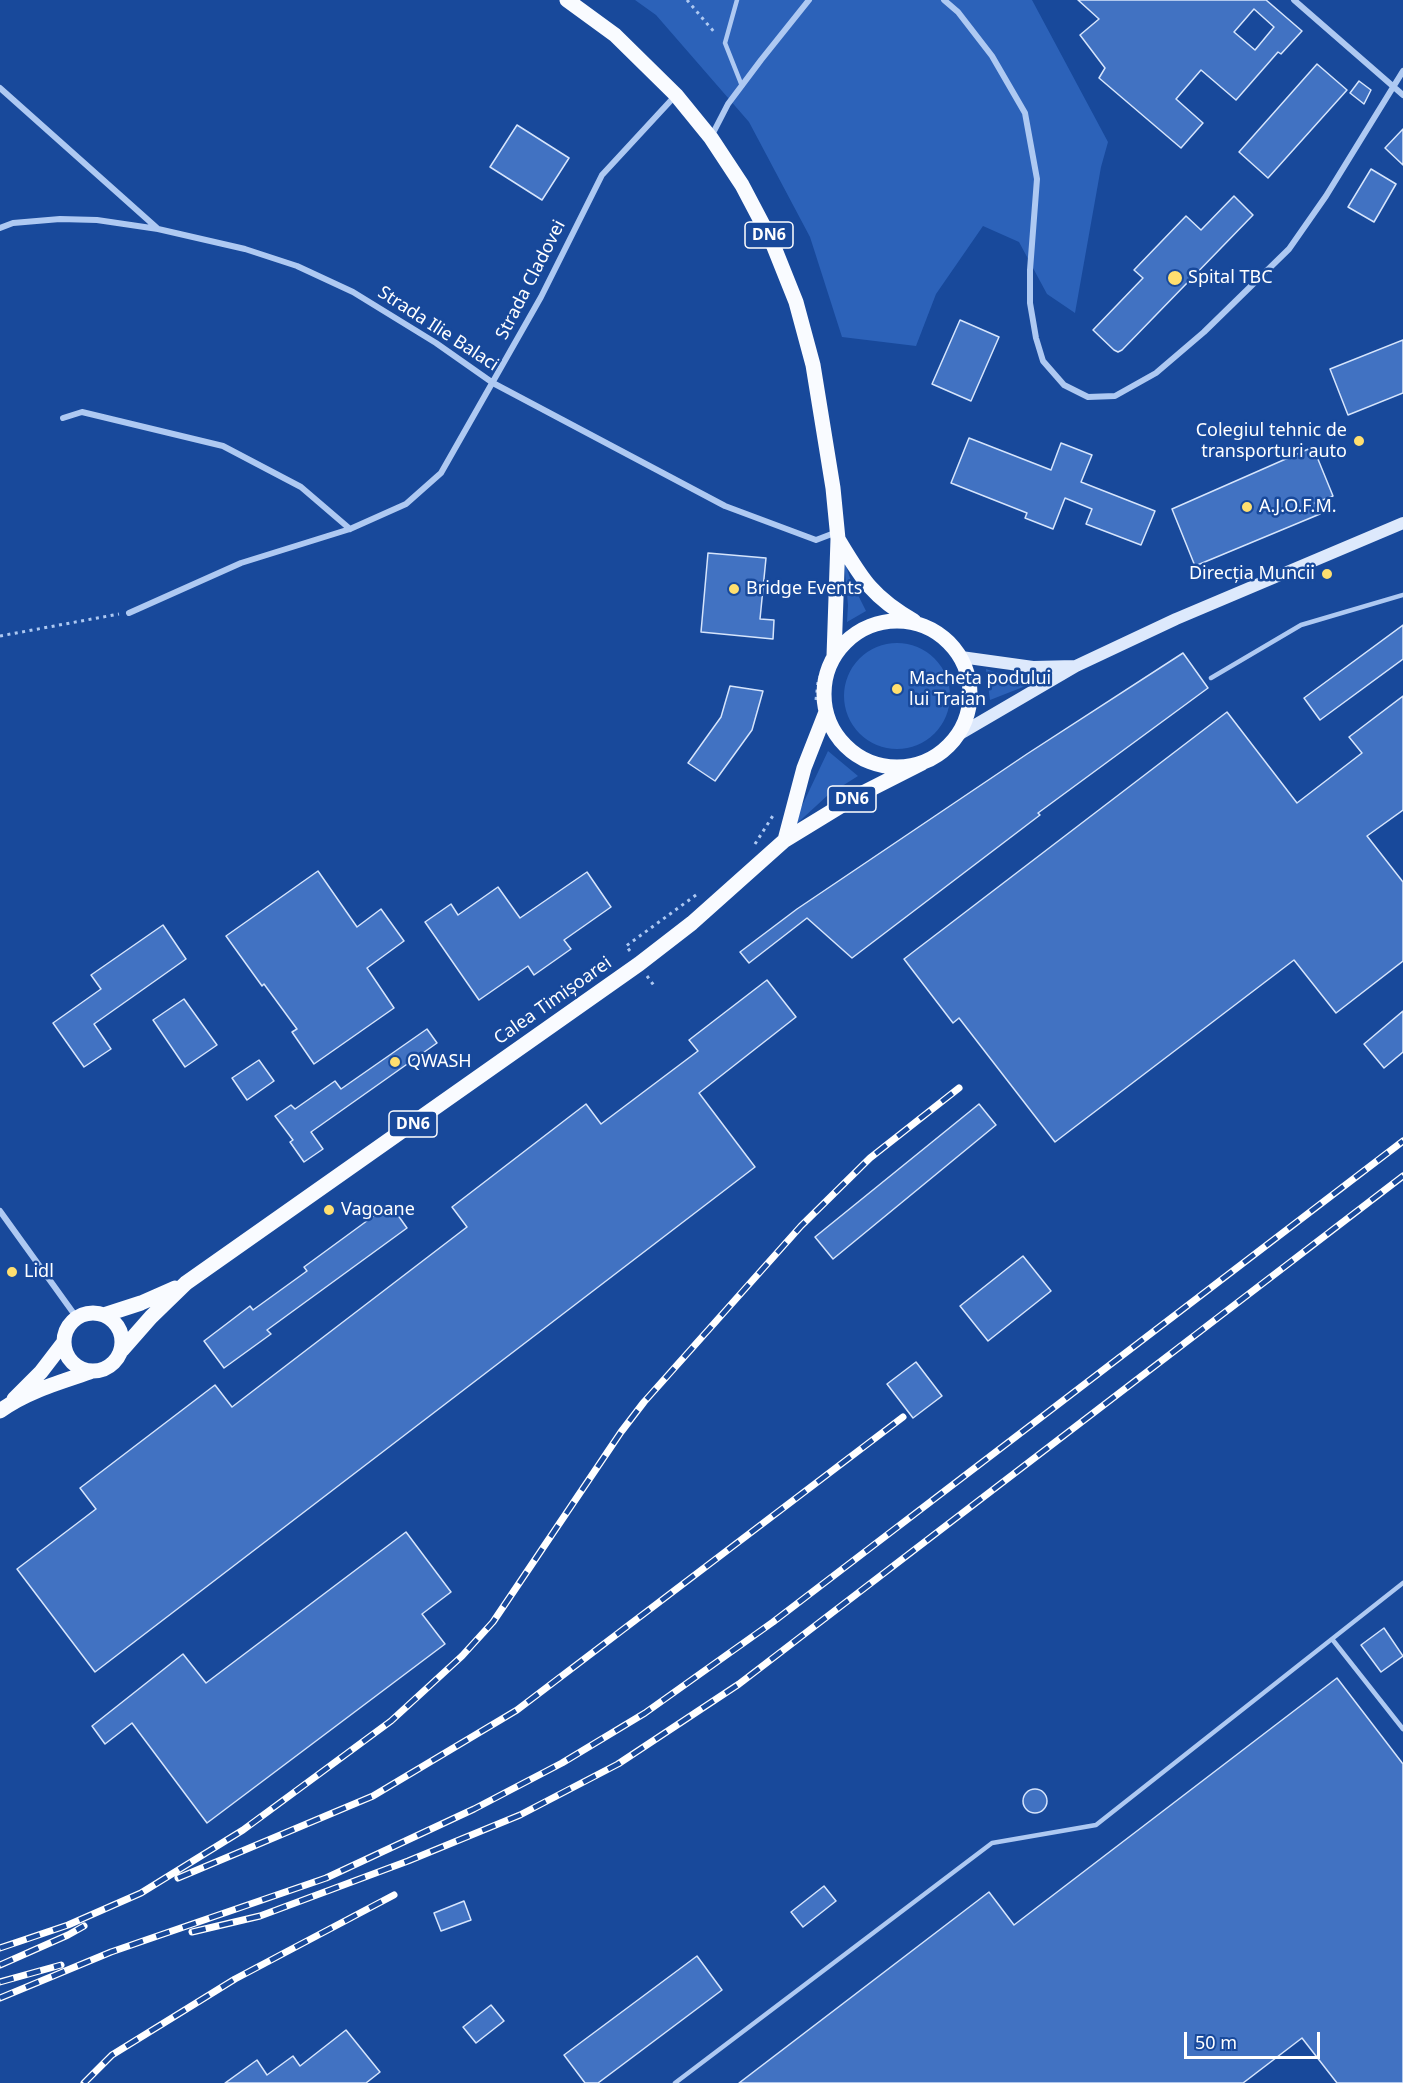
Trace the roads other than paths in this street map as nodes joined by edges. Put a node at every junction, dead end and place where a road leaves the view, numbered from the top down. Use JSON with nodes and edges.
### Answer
{"nodes":[{"id":1,"x":567,"y":0,"type":"edge"},
{"id":2,"x":736,"y":0,"type":"edge"},
{"id":3,"x":809,"y":0,"type":"edge"},
{"id":4,"x":944,"y":0,"type":"edge"},
{"id":5,"x":1294,"y":0,"type":"edge"},
{"id":6,"x":1403,"y":71,"type":"edge"},
{"id":7,"x":742,"y":86,"type":"junction"},
{"id":8,"x":1392,"y":86,"type":"junction"},
{"id":9,"x":0,"y":88,"type":"edge"},
{"id":10,"x":676,"y":95,"type":"junction"},
{"id":11,"x":1403,"y":95,"type":"edge"},
{"id":12,"x":711,"y":138,"type":"junction"},
{"id":13,"x":0,"y":228,"type":"edge"},
{"id":14,"x":158,"y":229,"type":"junction"},
{"id":15,"x":493,"y":384,"type":"junction"},
{"id":16,"x":63,"y":418,"type":"dead end"},
{"id":17,"x":1403,"y":523,"type":"edge"},
{"id":18,"x":350,"y":529,"type":"junction"},
{"id":19,"x":838,"y":535,"type":"junction"},
{"id":20,"x":1403,"y":595,"type":"edge"},
{"id":21,"x":129,"y":613,"type":"road end"},
{"id":22,"x":918,"y":624,"type":"junction"},
{"id":23,"x":961,"y":657,"type":"junction"},
{"id":24,"x":830,"y":660,"type":"junction"},
{"id":25,"x":1076,"y":666,"type":"junction"},
{"id":26,"x":1211,"y":678,"type":"dead end"},
{"id":27,"x":821,"y":708,"type":"junction"},
{"id":28,"x":958,"y":735,"type":"junction"},
{"id":29,"x":922,"y":763,"type":"junction"},
{"id":30,"x":785,"y":840,"type":"junction"},
{"id":31,"x":0,"y":1211,"type":"edge"},
{"id":32,"x":186,"y":1283,"type":"junction"},
{"id":33,"x":104,"y":1315,"type":"junction"},
{"id":34,"x":77,"y":1318,"type":"junction"},
{"id":35,"x":64,"y":1342,"type":"junction"},
{"id":36,"x":122,"y":1350,"type":"junction"},
{"id":37,"x":90,"y":1372,"type":"junction"},
{"id":38,"x":4,"y":1408,"type":"edge"},
{"id":39,"x":1403,"y":1583,"type":"edge"},
{"id":40,"x":1332,"y":1639,"type":"junction"},
{"id":41,"x":1403,"y":1729,"type":"edge"},
{"id":42,"x":675,"y":2083,"type":"edge"}],
"edges":[{"from":1,"to":10,"type":"main road","number":"DN6"},
{"from":2,"to":7,"type":"lane"},
{"from":3,"to":7,"type":"street"},
{"from":4,"to":8,"type":"street"},
{"from":5,"to":8,"type":"street"},
{"from":6,"to":8,"type":"street"},
{"from":7,"to":12,"type":"street"},
{"from":8,"to":11,"type":"street"},
{"from":9,"to":14,"type":"street"},
{"from":10,"to":12,"type":"main road","number":"DN6"},
{"from":10,"to":15,"type":"street","name":"Strada Cladovei"},
{"from":12,"to":19,"type":"main road","number":"DN6"},
{"from":13,"to":14,"type":"street","name":"Strada Ilie Balaci"},
{"from":14,"to":15,"type":"street","name":"Strada Ilie Balaci"},
{"from":15,"to":18,"type":"street","name":"Strada Cladovei"},
{"from":15,"to":19,"type":"street","name":"Strada Ilie Balaci"},
{"from":16,"to":18,"type":"street"},
{"from":17,"to":25,"type":"main road"},
{"from":18,"to":21,"type":"street","name":"Strada Cladovei"},
{"from":19,"to":22,"type":"main road","number":"DN6"},
{"from":19,"to":24,"type":"main road","number":"DN6"},
{"from":20,"to":26,"type":"lane"},
{"from":22,"to":23,"type":"main road","number":"DN6"},
{"from":22,"to":24,"type":"main road","number":"DN6"},
{"from":23,"to":25,"type":"main road"},
{"from":23,"to":28,"type":"main road","number":"DN6"},
{"from":24,"to":27,"type":"main road","number":"DN6"},
{"from":25,"to":28,"type":"main road"},
{"from":27,"to":29,"type":"main road","number":"DN6"},
{"from":27,"to":30,"type":"main road","number":"DN6"},
{"from":28,"to":29,"type":"main road","number":"DN6"},
{"from":29,"to":30,"type":"main road","name":"Calea Timișoarei","number":"DN6"},
{"from":30,"to":32,"type":"main road","name":"Calea Timișoarei","number":"DN6"},
{"from":31,"to":34,"type":"street"},
{"from":32,"to":33,"type":"main road","name":"Calea Timișoarei","number":"DN6"},
{"from":32,"to":36,"type":"main road","name":"Calea Timișoarei","number":"DN6"},
{"from":33,"to":34,"type":"main road","number":"DN6"},
{"from":33,"to":36,"type":"main road"},
{"from":34,"to":35,"type":"main road","number":"DN6"},
{"from":35,"to":37,"type":"main road"},
{"from":35,"to":38,"type":"main road","number":"DN6"},
{"from":36,"to":37,"type":"main road","number":"DN6"},
{"from":37,"to":38,"type":"main road","number":"DN6"},
{"from":39,"to":40,"type":"lane"},
{"from":40,"to":41,"type":"lane"},
{"from":40,"to":42,"type":"lane"}]}
